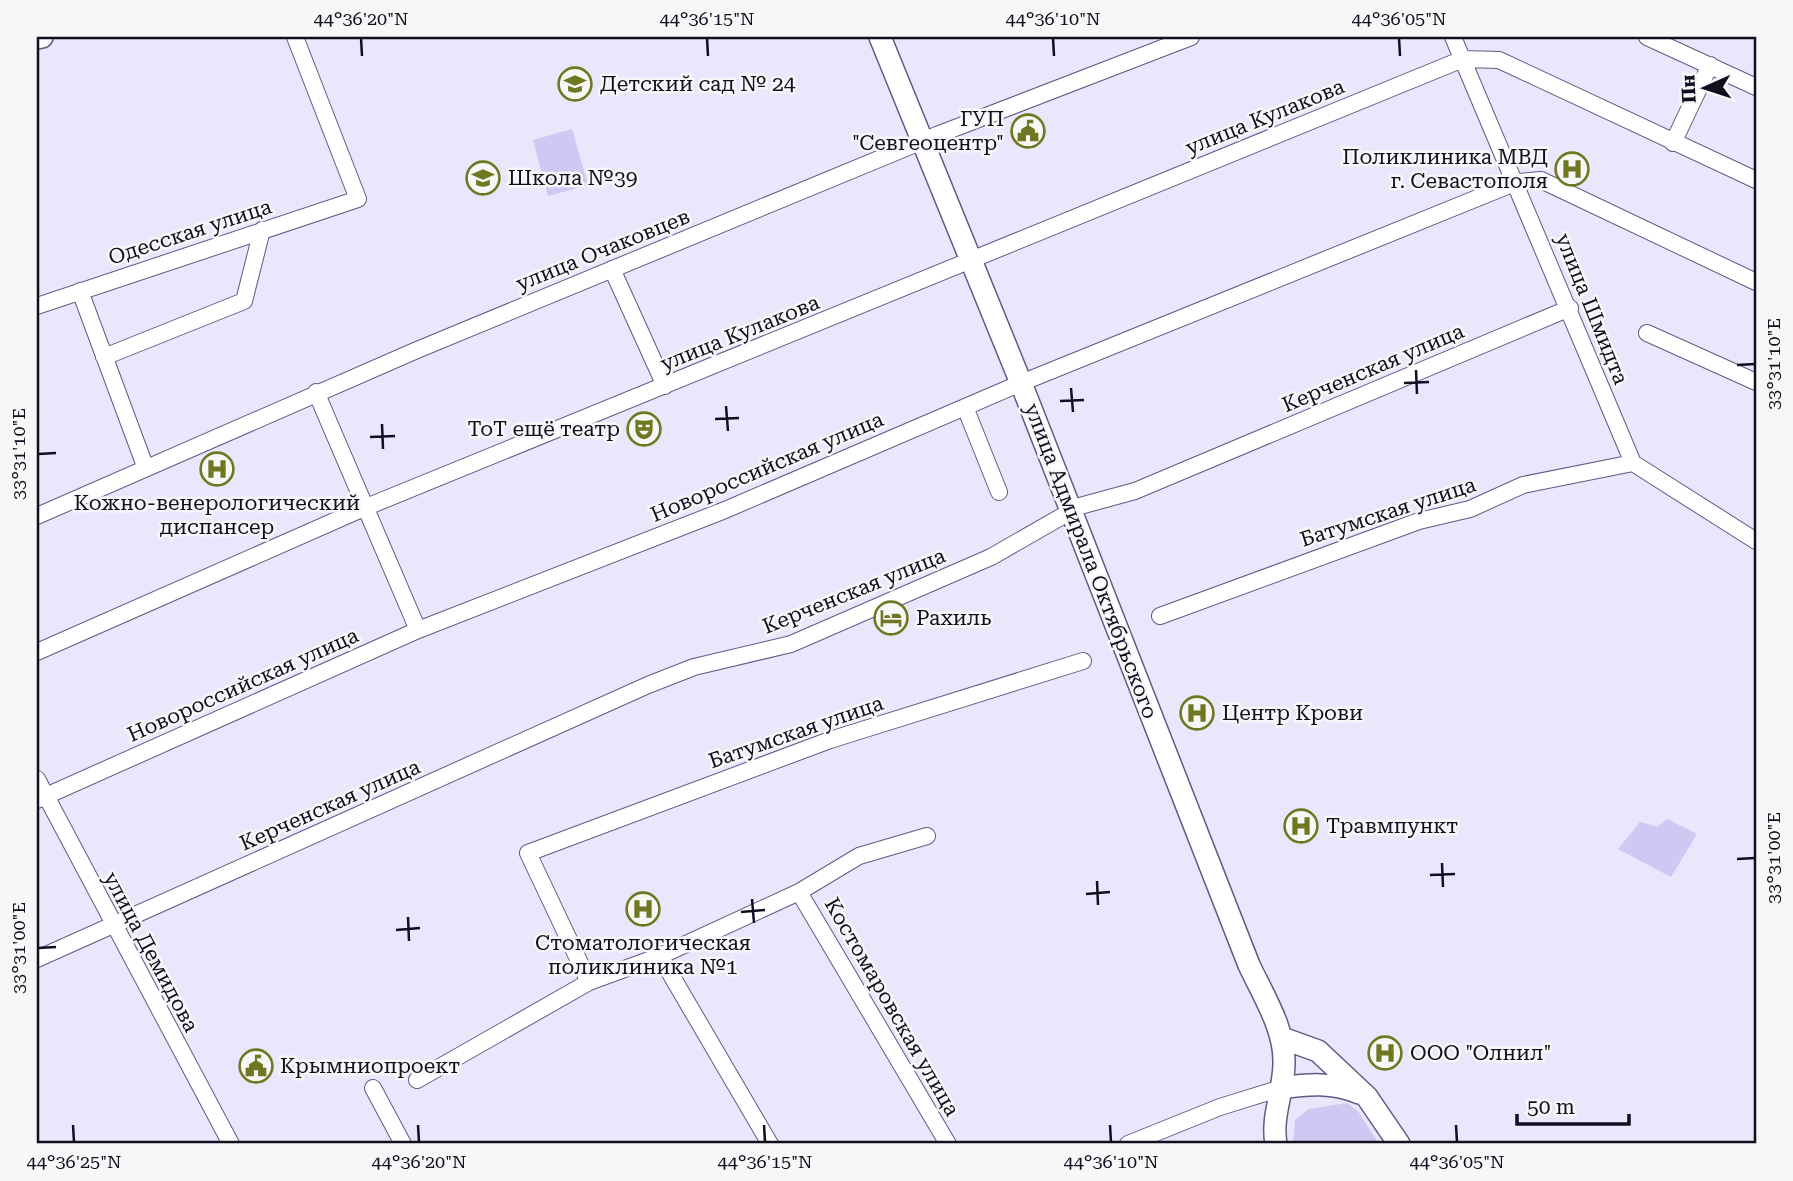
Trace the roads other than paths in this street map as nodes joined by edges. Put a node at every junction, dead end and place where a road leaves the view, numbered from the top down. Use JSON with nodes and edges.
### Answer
{"nodes":[{"id":1,"x":295,"y":37,"type":"edge"},
{"id":2,"x":880,"y":37,"type":"edge"},
{"id":3,"x":1191,"y":37,"type":"edge"},
{"id":4,"x":1453,"y":37,"type":"edge"},
{"id":5,"x":1647,"y":37,"type":"edge"},
{"id":6,"x":1463,"y":59,"type":"junction"},
{"id":7,"x":1710,"y":65,"type":"junction"},
{"id":8,"x":1756,"y":87,"type":"edge"},
{"id":9,"x":922,"y":142,"type":"junction"},
{"id":10,"x":1672,"y":143,"type":"junction"},
{"id":11,"x":1756,"y":180,"type":"edge"},
{"id":12,"x":1517,"y":182,"type":"junction"},
{"id":13,"x":262,"y":230,"type":"junction"},
{"id":14,"x":971,"y":261,"type":"junction"},
{"id":15,"x":612,"y":269,"type":"junction"},
{"id":16,"x":1756,"y":282,"type":"edge"},
{"id":17,"x":80,"y":291,"type":"junction"},
{"id":18,"x":37,"y":306,"type":"edge"},
{"id":19,"x":1570,"y":307,"type":"junction"},
{"id":20,"x":1647,"y":333,"type":"dead end"},
{"id":21,"x":104,"y":357,"type":"junction"},
{"id":22,"x":1756,"y":382,"type":"edge"},
{"id":23,"x":1021,"y":383,"type":"junction"},
{"id":24,"x":665,"y":386,"type":"junction"},
{"id":25,"x":316,"y":392,"type":"junction"},
{"id":26,"x":965,"y":407,"type":"junction"},
{"id":27,"x":1633,"y":463,"type":"junction"},
{"id":28,"x":145,"y":466,"type":"junction"},
{"id":29,"x":999,"y":492,"type":"dead end"},
{"id":30,"x":364,"y":508,"type":"junction"},
{"id":31,"x":1071,"y":510,"type":"junction"},
{"id":32,"x":37,"y":516,"type":"edge"},
{"id":33,"x":1756,"y":541,"type":"edge"},
{"id":34,"x":1160,"y":616,"type":"dead end"},
{"id":35,"x":418,"y":630,"type":"junction"},
{"id":36,"x":37,"y":652,"type":"edge"},
{"id":37,"x":1083,"y":661,"type":"dead end"},
{"id":38,"x":37,"y":779,"type":"edge"},
{"id":39,"x":41,"y":798,"type":"edge"},
{"id":40,"x":927,"y":836,"type":"dead end"},
{"id":41,"x":799,"y":892,"type":"junction"},
{"id":42,"x":112,"y":925,"type":"junction"},
{"id":43,"x":660,"y":956,"type":"junction"},
{"id":44,"x":37,"y":959,"type":"edge"},
{"id":45,"x":589,"y":982,"type":"junction"},
{"id":46,"x":1282,"y":1038,"type":"junction"},
{"id":47,"x":417,"y":1080,"type":"dead end"},
{"id":48,"x":373,"y":1088,"type":"dead end"},
{"id":49,"x":1281,"y":1088,"type":"junction"},
{"id":50,"x":1367,"y":1097,"type":"junction"},
{"id":51,"x":1399,"y":1143,"type":"edge"},
{"id":52,"x":231,"y":1144,"type":"edge"},
{"id":53,"x":403,"y":1144,"type":"edge"},
{"id":54,"x":770,"y":1144,"type":"edge"},
{"id":55,"x":948,"y":1144,"type":"edge"},
{"id":56,"x":1128,"y":1144,"type":"edge"},
{"id":57,"x":1276,"y":1144,"type":"edge"}],
"edges":[{"from":1,"to":13,"type":"street","name":"Одесская улица"},
{"from":2,"to":9,"type":"main road","name":"улица Адмирала Октябрьского"},
{"from":3,"to":9,"type":"street","name":"улица Очаковцев"},
{"from":4,"to":6,"type":"street","name":"улица Шмидта"},
{"from":5,"to":7,"type":"street"},
{"from":6,"to":10,"type":"street"},
{"from":6,"to":12,"type":"street","name":"улица Шмидта"},
{"from":6,"to":14,"type":"street","name":"улица Кулакова"},
{"from":7,"to":8,"type":"street"},
{"from":7,"to":10,"type":"street"},
{"from":9,"to":14,"type":"main road","name":"улица Адмирала Октябрьского"},
{"from":9,"to":15,"type":"street","name":"улица Очаковцев"},
{"from":10,"to":11,"type":"street"},
{"from":12,"to":16,"type":"street"},
{"from":12,"to":19,"type":"street","name":"улица Шмидта"},
{"from":12,"to":23,"type":"street","name":"Новороссийская улица"},
{"from":13,"to":17,"type":"street","name":"Одесская улица"},
{"from":13,"to":21,"type":"street"},
{"from":14,"to":23,"type":"main road","name":"улица Адмирала Октябрьского"},
{"from":14,"to":24,"type":"street","name":"улица Кулакова"},
{"from":15,"to":24,"type":"street"},
{"from":15,"to":25,"type":"street","name":"улица Очаковцев"},
{"from":17,"to":18,"type":"street","name":"Одесская улица"},
{"from":17,"to":21,"type":"street"},
{"from":19,"to":27,"type":"street","name":"улица Шмидта"},
{"from":19,"to":31,"type":"street","name":"Керченская улица"},
{"from":20,"to":22,"type":"street"},
{"from":21,"to":28,"type":"street"},
{"from":23,"to":26,"type":"street","name":"Новороссийская улица"},
{"from":23,"to":31,"type":"main road","name":"улица Адмирала Октябрьского"},
{"from":24,"to":30,"type":"street","name":"улица Кулакова"},
{"from":25,"to":28,"type":"street","name":"улица Очаковцев"},
{"from":25,"to":30,"type":"street"},
{"from":26,"to":29,"type":"street"},
{"from":26,"to":35,"type":"street","name":"Новороссийская улица"},
{"from":27,"to":33,"type":"street"},
{"from":27,"to":34,"type":"street","name":"Батумская улица"},
{"from":28,"to":32,"type":"street","name":"улица Очаковцев"},
{"from":30,"to":35,"type":"street"},
{"from":30,"to":36,"type":"street","name":"улица Кулакова"},
{"from":31,"to":42,"type":"street","name":"Керченская улица"},
{"from":31,"to":46,"type":"main road","name":"улица Адмирала Октябрьского"},
{"from":35,"to":39,"type":"street","name":"Новороссийская улица"},
{"from":37,"to":45,"type":"street","name":"Батумская улица"},
{"from":38,"to":39,"type":"street","name":"улица Демидова"},
{"from":39,"to":42,"type":"street","name":"улица Демидова"},
{"from":40,"to":41,"type":"street"},
{"from":41,"to":43,"type":"street"},
{"from":41,"to":55,"type":"street","name":"Костомаровская улица"},
{"from":42,"to":44,"type":"street","name":"Керченская улица"},
{"from":42,"to":52,"type":"street","name":"улица Демидова"},
{"from":43,"to":45,"type":"street"},
{"from":43,"to":54,"type":"street"},
{"from":45,"to":47,"type":"street"},
{"from":46,"to":49,"type":"main road","name":"улица Адмирала Октябрьского"},
{"from":46,"to":50,"type":"main road"},
{"from":48,"to":53,"type":"street"},
{"from":49,"to":50,"type":"main road"},
{"from":49,"to":56,"type":"street"},
{"from":49,"to":57,"type":"main road","name":"улица Адмирала Октябрьского"},
{"from":50,"to":51,"type":"main road"}]}
